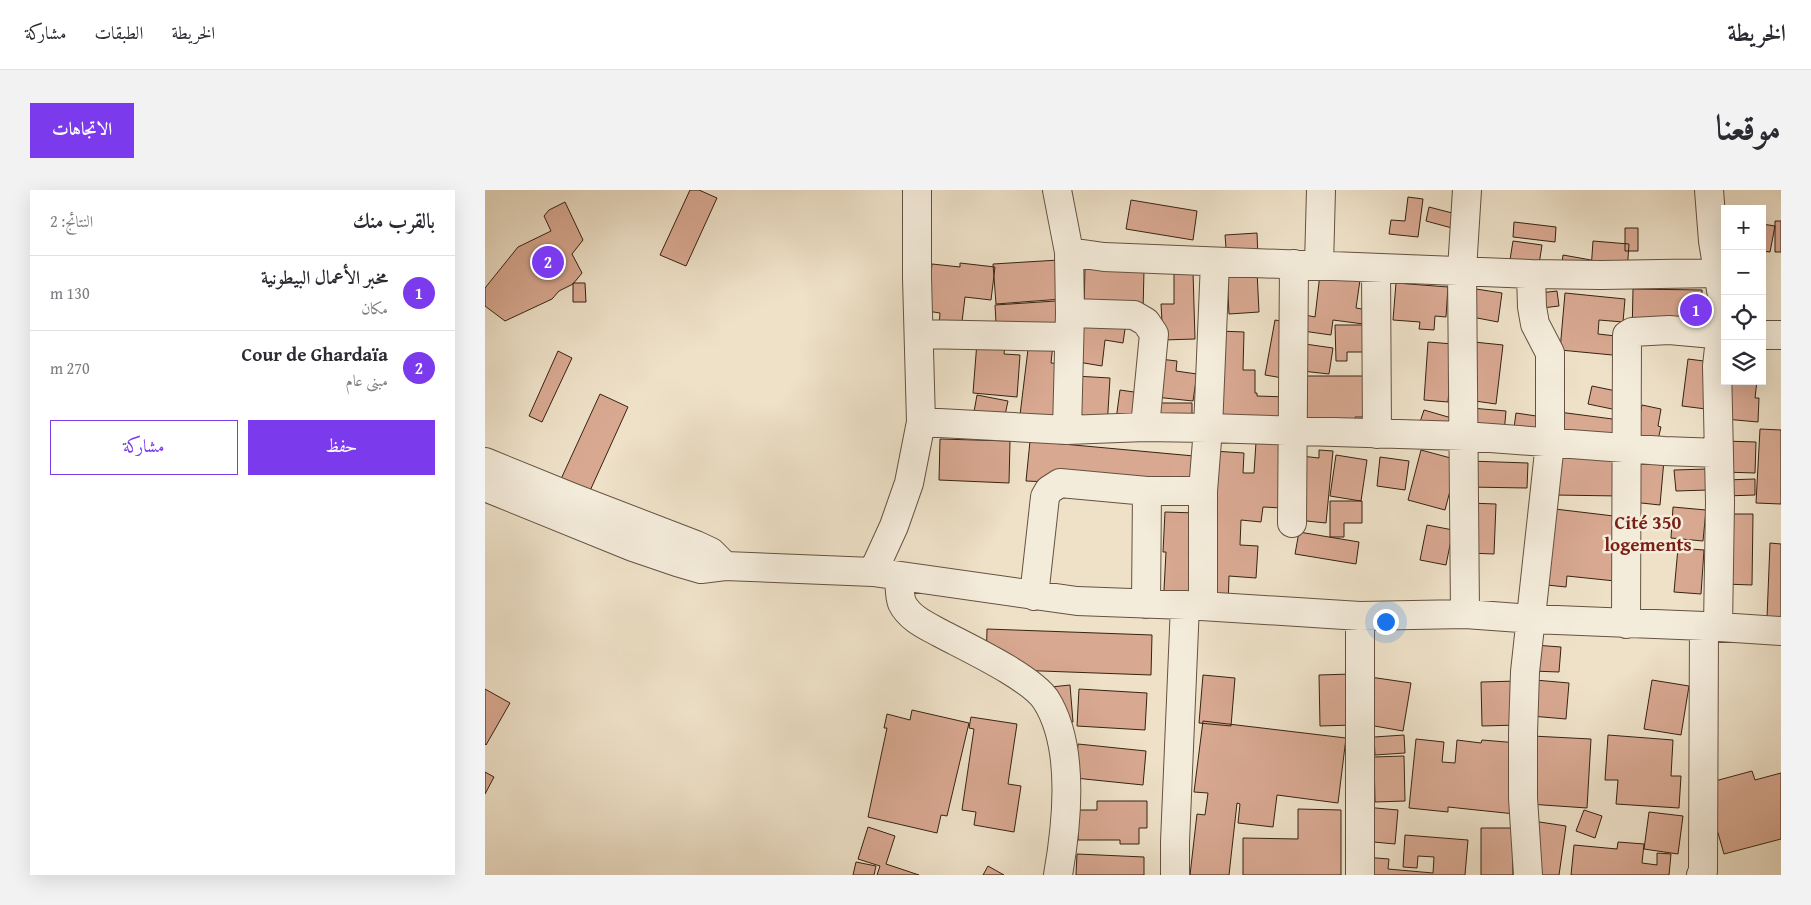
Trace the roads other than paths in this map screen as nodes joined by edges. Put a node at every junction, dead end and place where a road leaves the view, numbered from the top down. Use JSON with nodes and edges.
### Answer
{"nodes":[{"id":1,"x":917,"y":190,"type":"edge"},
{"id":2,"x":1057,"y":190,"type":"edge"},
{"id":3,"x":1321,"y":190,"type":"edge"},
{"id":4,"x":1467,"y":190,"type":"edge"},
{"id":5,"x":1709,"y":190,"type":"edge"},
{"id":6,"x":1069,"y":252,"type":"junction"},
{"id":7,"x":1215,"y":262,"type":"junction"},
{"id":8,"x":1307,"y":265,"type":"junction"},
{"id":9,"x":1376,"y":268,"type":"junction"},
{"id":10,"x":1462,"y":270,"type":"junction"},
{"id":11,"x":1718,"y":273,"type":"junction"},
{"id":12,"x":1531,"y":274,"type":"junction"},
{"id":13,"x":1721,"y":296,"type":"edge"},
{"id":14,"x":1069,"y":325,"type":"junction"},
{"id":15,"x":919,"y":334,"type":"junction"},
{"id":16,"x":1721,"y":335,"type":"edge"},
{"id":17,"x":1766,"y":335,"type":"edge"},
{"id":18,"x":1781,"y":336,"type":"edge"},
{"id":19,"x":1721,"y":340,"type":"edge"},
{"id":20,"x":921,"y":422,"type":"junction"},
{"id":21,"x":1145,"y":427,"type":"junction"},
{"id":22,"x":1208,"y":428,"type":"junction"},
{"id":23,"x":1067,"y":430,"type":"junction"},
{"id":24,"x":1293,"y":430,"type":"junction"},
{"id":25,"x":1377,"y":434,"type":"junction"},
{"id":26,"x":1464,"y":436,"type":"junction"},
{"id":27,"x":1551,"y":443,"type":"junction"},
{"id":28,"x":1628,"y":448,"type":"junction"},
{"id":29,"x":1719,"y":453,"type":"junction"},
{"id":30,"x":490,"y":476,"type":"edge"},
{"id":31,"x":1203,"y":491,"type":"junction"},
{"id":32,"x":1147,"y":492,"type":"junction"},
{"id":33,"x":1292,"y":523,"type":"dead end"},
{"id":34,"x":886,"y":575,"type":"junction"},
{"id":35,"x":1034,"y":596,"type":"junction"},
{"id":36,"x":1146,"y":604,"type":"junction"},
{"id":37,"x":1194,"y":605,"type":"junction"},
{"id":38,"x":1465,"y":614,"type":"junction"},
{"id":39,"x":1359,"y":616,"type":"junction"},
{"id":40,"x":1532,"y":619,"type":"junction"},
{"id":41,"x":1626,"y":624,"type":"junction"},
{"id":42,"x":1711,"y":626,"type":"junction"},
{"id":43,"x":1781,"y":632,"type":"edge"},
{"id":44,"x":1058,"y":875,"type":"edge"},
{"id":45,"x":1175,"y":875,"type":"edge"},
{"id":46,"x":1360,"y":875,"type":"edge"},
{"id":47,"x":1528,"y":875,"type":"edge"},
{"id":48,"x":1701,"y":875,"type":"edge"}],
"edges":[{"from":1,"to":15,"type":"street"},
{"from":2,"to":6,"type":"street"},
{"from":3,"to":8,"type":"street"},
{"from":4,"to":10,"type":"street"},
{"from":5,"to":11,"type":"street"},
{"from":6,"to":7,"type":"street"},
{"from":6,"to":14,"type":"street"},
{"from":7,"to":8,"type":"street"},
{"from":7,"to":22,"type":"street"},
{"from":8,"to":9,"type":"street"},
{"from":8,"to":24,"type":"street"},
{"from":9,"to":10,"type":"street"},
{"from":9,"to":25,"type":"street"},
{"from":10,"to":12,"type":"street"},
{"from":10,"to":26,"type":"street"},
{"from":11,"to":12,"type":"street"},
{"from":11,"to":13,"type":"street"},
{"from":12,"to":27,"type":"street"},
{"from":14,"to":15,"type":"street"},
{"from":14,"to":21,"type":"street"},
{"from":14,"to":23,"type":"street"},
{"from":15,"to":20,"type":"street"},
{"from":16,"to":28,"type":"street"},
{"from":17,"to":18,"type":"street"},
{"from":19,"to":29,"type":"street"},
{"from":20,"to":23,"type":"street"},
{"from":20,"to":34,"type":"street"},
{"from":21,"to":22,"type":"street"},
{"from":21,"to":23,"type":"street"},
{"from":22,"to":24,"type":"street"},
{"from":22,"to":31,"type":"street"},
{"from":24,"to":25,"type":"street"},
{"from":24,"to":33,"type":"street"},
{"from":25,"to":26,"type":"street"},
{"from":26,"to":27,"type":"street"},
{"from":26,"to":38,"type":"street"},
{"from":27,"to":28,"type":"street"},
{"from":27,"to":40,"type":"street"},
{"from":28,"to":29,"type":"street"},
{"from":28,"to":41,"type":"street"},
{"from":29,"to":42,"type":"street"},
{"from":30,"to":34,"type":"street"},
{"from":31,"to":32,"type":"street"},
{"from":31,"to":37,"type":"street"},
{"from":32,"to":35,"type":"street"},
{"from":32,"to":36,"type":"street"},
{"from":34,"to":35,"type":"street"},
{"from":34,"to":44,"type":"street"},
{"from":35,"to":36,"type":"street"},
{"from":36,"to":37,"type":"street"},
{"from":37,"to":39,"type":"street"},
{"from":37,"to":45,"type":"street"},
{"from":38,"to":39,"type":"street"},
{"from":38,"to":40,"type":"street"},
{"from":39,"to":46,"type":"street"},
{"from":40,"to":41,"type":"street"},
{"from":40,"to":47,"type":"street"},
{"from":41,"to":42,"type":"street"},
{"from":42,"to":43,"type":"street"},
{"from":42,"to":48,"type":"street"}]}
